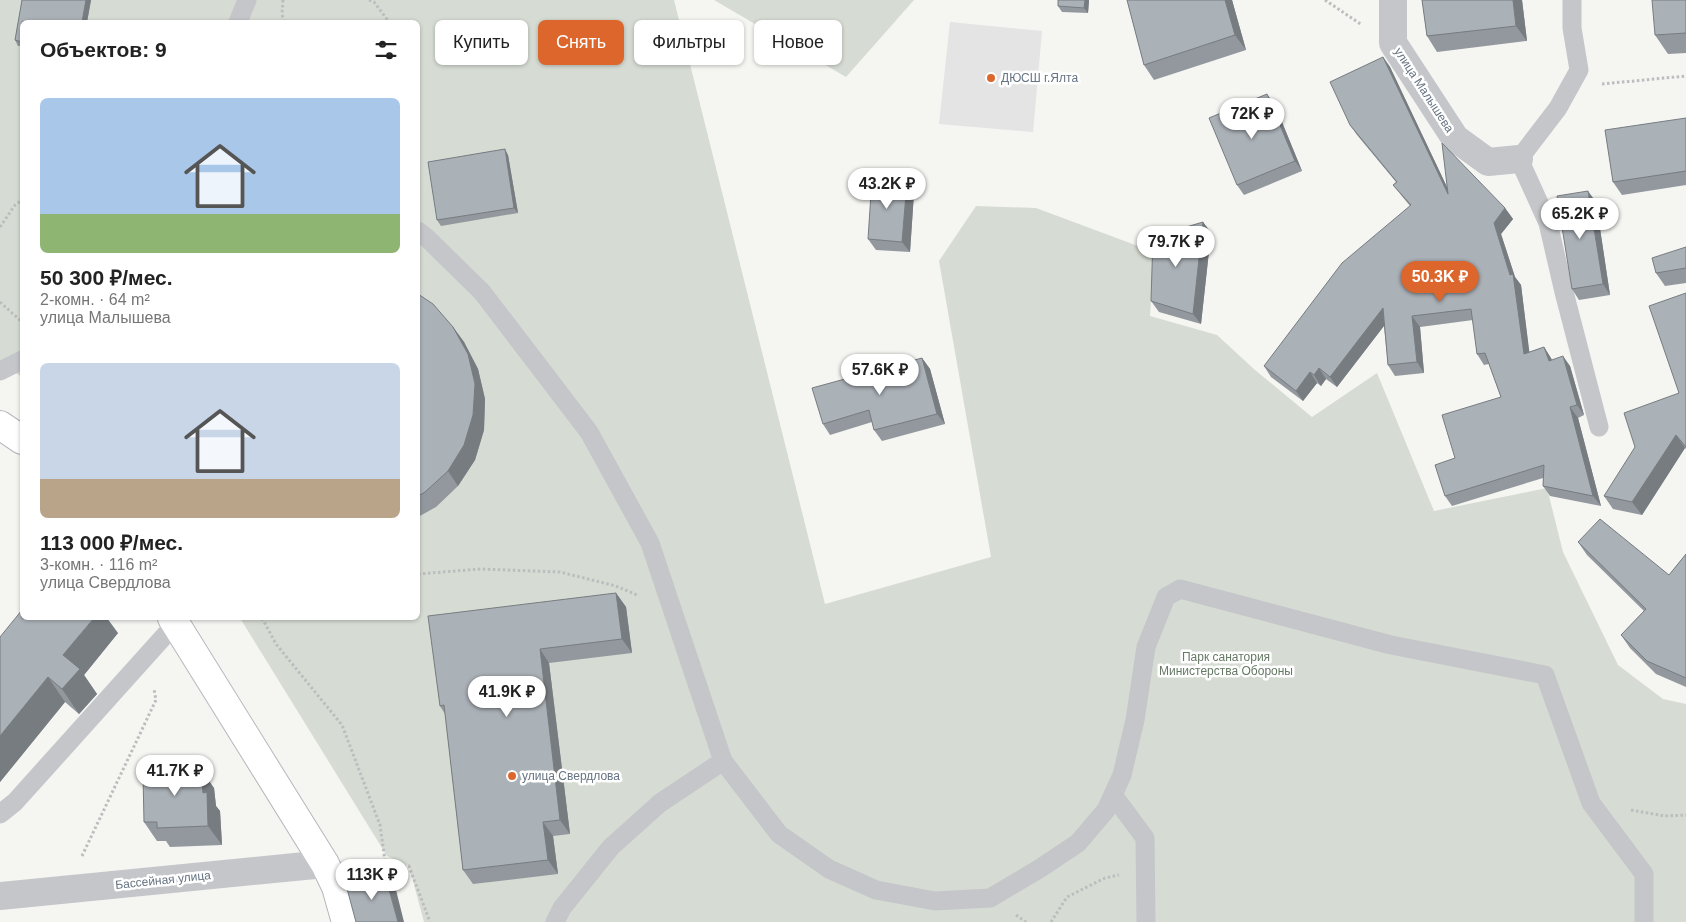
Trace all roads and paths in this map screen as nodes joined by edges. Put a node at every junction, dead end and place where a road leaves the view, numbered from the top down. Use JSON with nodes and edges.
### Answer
{"nodes":[{"id":1,"x":247,"y":0,"type":"edge"},
{"id":2,"x":283,"y":0,"type":"edge"},
{"id":3,"x":369,"y":0,"type":"edge"},
{"id":4,"x":1325,"y":0,"type":"edge"},
{"id":5,"x":1393,"y":0,"type":"edge"},
{"id":6,"x":1572,"y":0,"type":"edge"},
{"id":7,"x":239,"y":20,"type":"edge"},
{"id":8,"x":284,"y":20,"type":"edge"},
{"id":9,"x":388,"y":20,"type":"edge"},
{"id":10,"x":1393,"y":43,"type":"junction"},
{"id":11,"x":1686,"y":76,"type":"edge"},
{"id":12,"x":1570,"y":87,"type":"junction"},
{"id":13,"x":1519,"y":158,"type":"junction"},
{"id":14,"x":20,"y":201,"type":"edge"},
{"id":15,"x":0,"y":228,"type":"edge"},
{"id":16,"x":420,"y":233,"type":"edge"},
{"id":17,"x":0,"y":302,"type":"edge"},
{"id":18,"x":20,"y":320,"type":"edge"},
{"id":19,"x":20,"y":361,"type":"edge"},
{"id":20,"x":0,"y":371,"type":"edge"},
{"id":21,"x":0,"y":425,"type":"edge"},
{"id":22,"x":1598,"y":427,"type":"dead end"},
{"id":23,"x":20,"y":439,"type":"edge"},
{"id":24,"x":420,"y":574,"type":"edge"},
{"id":25,"x":674,"y":611,"type":"junction"},
{"id":26,"x":174,"y":620,"type":"edge"},
{"id":27,"x":263,"y":620,"type":"edge"},
{"id":28,"x":147,"y":654,"type":"junction"},
{"id":29,"x":723,"y":761,"type":"junction"},
{"id":30,"x":1113,"y":796,"type":"junction"},
{"id":31,"x":1591,"y":803,"type":"junction"},
{"id":32,"x":0,"y":814,"type":"edge"},
{"id":33,"x":1686,"y":815,"type":"edge"},
{"id":34,"x":386,"y":868,"type":"junction"},
{"id":35,"x":1145,"y":870,"type":"junction"},
{"id":36,"x":331,"y":875,"type":"junction"},
{"id":37,"x":66,"y":890,"type":"junction"},
{"id":38,"x":0,"y":896,"type":"edge"},
{"id":39,"x":346,"y":922,"type":"edge"},
{"id":40,"x":430,"y":922,"type":"edge"},
{"id":41,"x":555,"y":922,"type":"edge"},
{"id":42,"x":1051,"y":922,"type":"edge"},
{"id":43,"x":1146,"y":922,"type":"edge"},
{"id":44,"x":1644,"y":922,"type":"edge"}],
"edges":[{"from":1,"to":7,"type":"lane"},
{"from":2,"to":8,"type":"path"},
{"from":3,"to":9,"type":"path"},
{"from":4,"to":10,"type":"path"},
{"from":5,"to":10,"type":"street","name":"улица Малышева"},
{"from":6,"to":12,"type":"lane"},
{"from":10,"to":13,"type":"street","name":"улица Малышева"},
{"from":11,"to":12,"type":"path"},
{"from":12,"to":13,"type":"lane"},
{"from":13,"to":22,"type":"lane"},
{"from":14,"to":15,"type":"path"},
{"from":16,"to":25,"type":"lane"},
{"from":17,"to":18,"type":"path"},
{"from":19,"to":20,"type":"lane"},
{"from":21,"to":23,"type":"main road"},
{"from":24,"to":25,"type":"path"},
{"from":25,"to":29,"type":"lane"},
{"from":26,"to":28,"type":"lane"},
{"from":26,"to":36,"type":"main road"},
{"from":27,"to":34,"type":"path"},
{"from":28,"to":32,"type":"lane"},
{"from":28,"to":37,"type":"path"},
{"from":29,"to":30,"type":"lane"},
{"from":29,"to":41,"type":"lane"},
{"from":30,"to":31,"type":"lane"},
{"from":30,"to":35,"type":"lane"},
{"from":31,"to":33,"type":"path"},
{"from":31,"to":44,"type":"lane"},
{"from":34,"to":36,"type":"path"},
{"from":34,"to":40,"type":"path"},
{"from":35,"to":42,"type":"path"},
{"from":35,"to":43,"type":"lane"},
{"from":36,"to":37,"type":"street","name":"Бассейная улица"},
{"from":36,"to":39,"type":"main road"},
{"from":37,"to":38,"type":"street","name":"Бассейная улица"}]}
